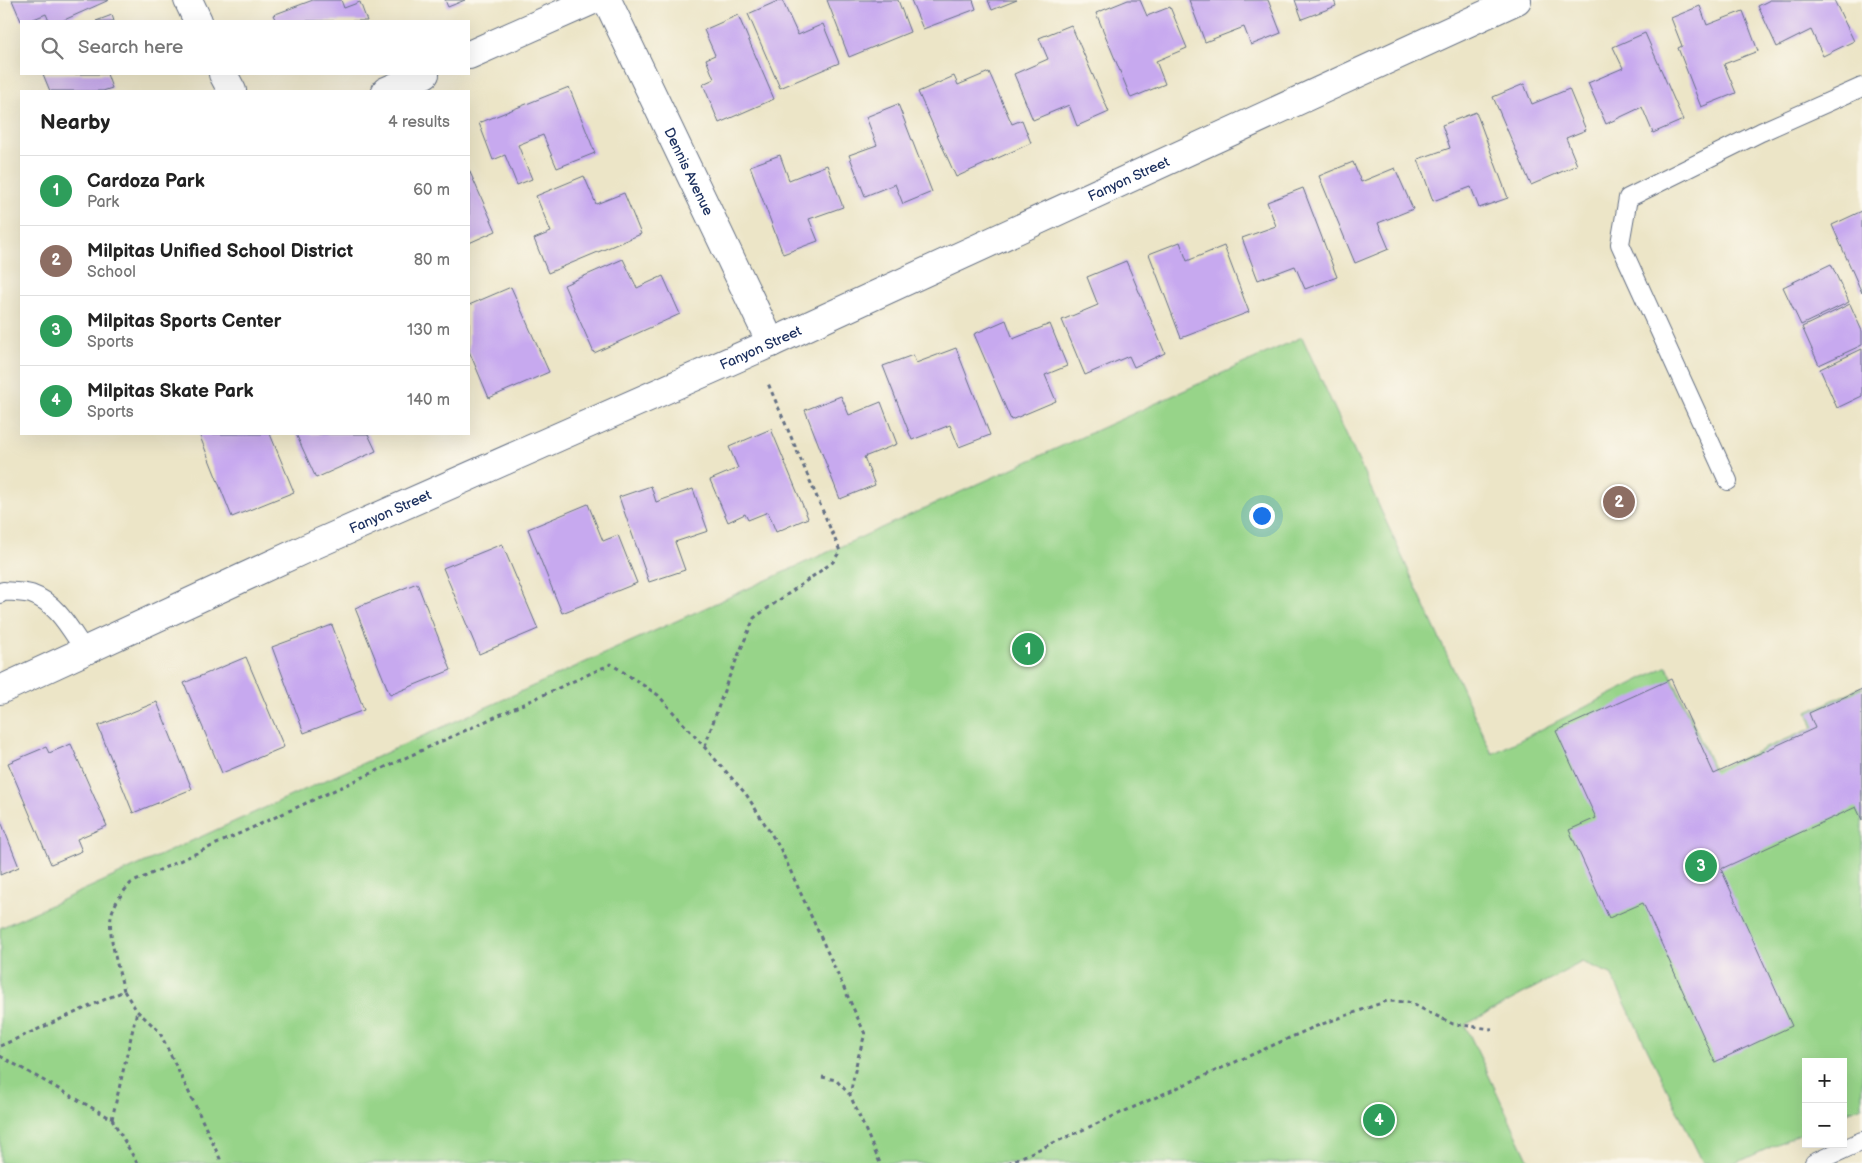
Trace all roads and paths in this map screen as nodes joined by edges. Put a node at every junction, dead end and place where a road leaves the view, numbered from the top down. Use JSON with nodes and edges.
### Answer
{"nodes":[{"id":1,"x":188,"y":0,"type":"edge"},
{"id":2,"x":594,"y":0,"type":"edge"},
{"id":3,"x":607,"y":0,"type":"edge"},
{"id":4,"x":1517,"y":0,"type":"edge"},
{"id":5,"x":198,"y":20,"type":"edge"},
{"id":6,"x":470,"y":55,"type":"edge"},
{"id":7,"x":224,"y":75,"type":"edge"},
{"id":8,"x":424,"y":75,"type":"edge"},
{"id":9,"x":1862,"y":87,"type":"edge"},
{"id":10,"x":232,"y":90,"type":"edge"},
{"id":11,"x":388,"y":90,"type":"edge"},
{"id":12,"x":771,"y":343,"type":"junction"},
{"id":13,"x":767,"y":380,"type":"dead end"},
{"id":14,"x":1728,"y":481,"type":"dead end"},
{"id":15,"x":0,"y":594,"type":"edge"},
{"id":16,"x":85,"y":651,"type":"junction"},
{"id":17,"x":0,"y":690,"type":"edge"},
{"id":18,"x":705,"y":746,"type":"junction"},
{"id":19,"x":124,"y":991,"type":"junction"},
{"id":20,"x":137,"y":1010,"type":"junction"},
{"id":21,"x":1492,"y":1029,"type":"dead end"},
{"id":22,"x":0,"y":1046,"type":"edge"},
{"id":23,"x":0,"y":1056,"type":"edge"},
{"id":24,"x":822,"y":1077,"type":"dead end"},
{"id":25,"x":850,"y":1095,"type":"junction"},
{"id":26,"x":112,"y":1119,"type":"junction"},
{"id":27,"x":1862,"y":1141,"type":"edge"},
{"id":28,"x":1832,"y":1159,"type":"edge"},
{"id":29,"x":137,"y":1163,"type":"edge"},
{"id":30,"x":222,"y":1163,"type":"edge"},
{"id":31,"x":880,"y":1163,"type":"edge"},
{"id":32,"x":1008,"y":1163,"type":"edge"},
{"id":33,"x":1814,"y":1163,"type":"edge"}],
"edges":[{"from":1,"to":5,"type":"street"},
{"from":2,"to":6,"type":"street"},
{"from":3,"to":12,"type":"street","name":"Dennis Avenue"},
{"from":4,"to":12,"type":"street","name":"Fanyon Street"},
{"from":7,"to":10,"type":"street"},
{"from":8,"to":11,"type":"street"},
{"from":9,"to":14,"type":"lane"},
{"from":12,"to":16,"type":"street","name":"Fanyon Street"},
{"from":13,"to":18,"type":"path"},
{"from":15,"to":16,"type":"lane"},
{"from":16,"to":17,"type":"street","name":"Fanyon Street"},
{"from":18,"to":19,"type":"path"},
{"from":18,"to":25,"type":"path"},
{"from":19,"to":20,"type":"path"},
{"from":19,"to":22,"type":"path"},
{"from":20,"to":26,"type":"path"},
{"from":20,"to":30,"type":"path"},
{"from":21,"to":32,"type":"path"},
{"from":23,"to":26,"type":"path"},
{"from":24,"to":25,"type":"path"},
{"from":25,"to":31,"type":"path"},
{"from":26,"to":29,"type":"path"},
{"from":27,"to":28,"type":"lane"},
{"from":28,"to":33,"type":"lane"}]}
